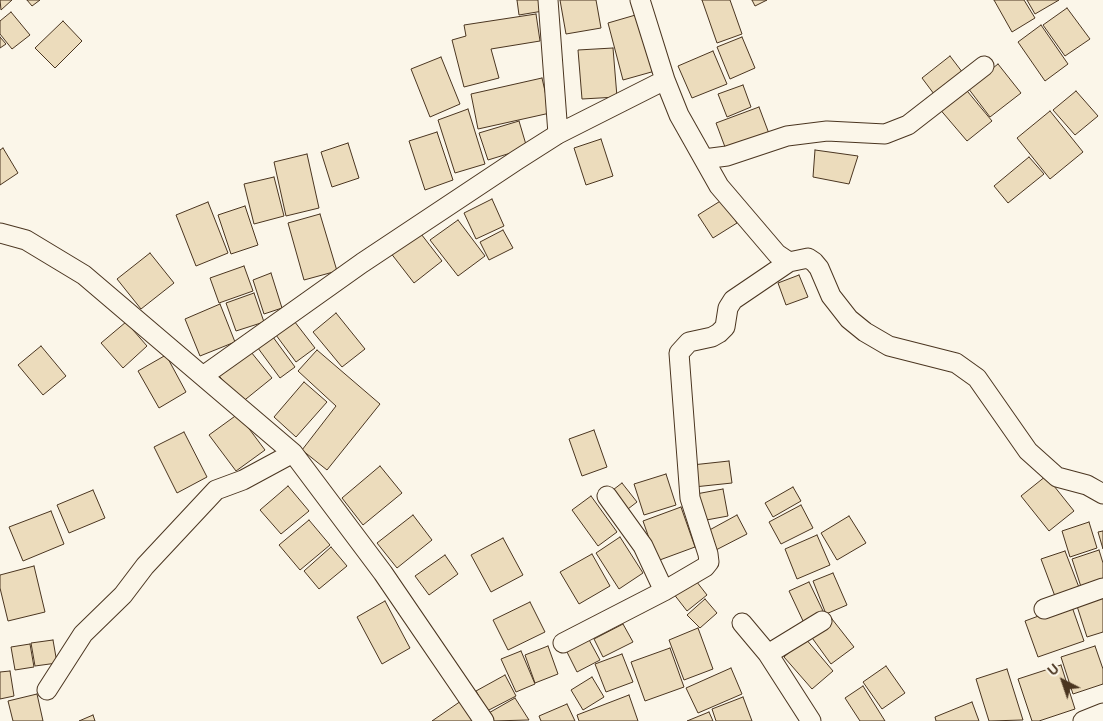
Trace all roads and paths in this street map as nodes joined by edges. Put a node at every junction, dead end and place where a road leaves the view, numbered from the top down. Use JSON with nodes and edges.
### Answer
{"nodes":[{"id":1,"x":548,"y":0,"type":"edge"},
{"id":2,"x":640,"y":0,"type":"edge"},
{"id":3,"x":984,"y":66,"type":"dead end"},
{"id":4,"x":665,"y":80,"type":"junction"},
{"id":5,"x":558,"y":134,"type":"junction"},
{"id":6,"x":704,"y":160,"type":"junction"},
{"id":7,"x":0,"y":233,"type":"edge"},
{"id":8,"x":789,"y":262,"type":"junction"},
{"id":9,"x":203,"y":376,"type":"junction"},
{"id":10,"x":293,"y":454,"type":"junction"},
{"id":11,"x":1103,"y":494,"type":"edge"},
{"id":12,"x":608,"y":496,"type":"dead end"},
{"id":13,"x":1103,"y":588,"type":"edge"},
{"id":14,"x":664,"y":591,"type":"junction"},
{"id":15,"x":1044,"y":609,"type":"dead end"},
{"id":16,"x":822,"y":621,"type":"dead end"},
{"id":17,"x":742,"y":622,"type":"dead end"},
{"id":18,"x":563,"y":643,"type":"dead end"},
{"id":19,"x":768,"y":654,"type":"junction"},
{"id":20,"x":47,"y":690,"type":"dead end"},
{"id":21,"x":1103,"y":713,"type":"edge"},
{"id":22,"x":484,"y":721,"type":"edge"},
{"id":23,"x":811,"y":721,"type":"edge"},
{"id":24,"x":1083,"y":721,"type":"edge"}],
"edges":[{"from":1,"to":5,"type":"street"},
{"from":2,"to":4,"type":"street"},
{"from":3,"to":6,"type":"street"},
{"from":4,"to":5,"type":"street"},
{"from":4,"to":6,"type":"street"},
{"from":5,"to":9,"type":"street"},
{"from":6,"to":8,"type":"street"},
{"from":7,"to":9,"type":"street"},
{"from":8,"to":11,"type":"street"},
{"from":8,"to":14,"type":"street"},
{"from":9,"to":10,"type":"street"},
{"from":10,"to":20,"type":"street"},
{"from":10,"to":22,"type":"street"},
{"from":12,"to":14,"type":"street"},
{"from":13,"to":15,"type":"street"},
{"from":14,"to":18,"type":"street"},
{"from":16,"to":19,"type":"street"},
{"from":17,"to":19,"type":"street"},
{"from":19,"to":23,"type":"street"},
{"from":21,"to":24,"type":"street"}]}
